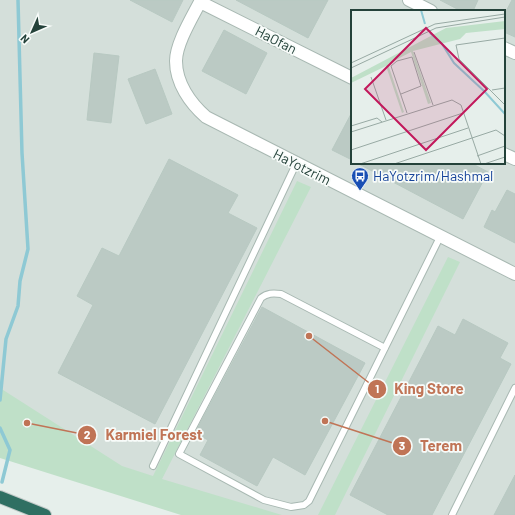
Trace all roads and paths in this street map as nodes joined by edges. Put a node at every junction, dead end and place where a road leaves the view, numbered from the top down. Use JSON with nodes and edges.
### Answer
{"nodes":[{"id":1,"x":409,"y":0,"type":"edge"},
{"id":2,"x":200,"y":1,"type":"edge"},
{"id":3,"x":429,"y":10,"type":"edge"},
{"id":4,"x":505,"y":48,"type":"edge"},
{"id":5,"x":515,"y":53,"type":"edge"},
{"id":6,"x":351,"y":77,"type":"edge"},
{"id":7,"x":505,"y":154,"type":"edge"},
{"id":8,"x":515,"y":159,"type":"edge"},
{"id":9,"x":296,"y":164,"type":"junction"},
{"id":10,"x":440,"y":237,"type":"junction"},
{"id":11,"x":515,"y":274,"type":"edge"},
{"id":12,"x":385,"y":348,"type":"junction"},
{"id":13,"x":515,"y":388,"type":"edge"},
{"id":14,"x":153,"y":466,"type":"dead end"},
{"id":15,"x":0,"y":497,"type":"edge"},
{"id":16,"x":44,"y":515,"type":"edge"},
{"id":17,"x":452,"y":515,"type":"edge"}],
"edges":[{"from":1,"to":3,"type":"street"},
{"from":2,"to":6,"type":"street","name":"HaOfan"},
{"from":2,"to":9,"type":"street","name":"HaYotzrim"},
{"from":4,"to":5,"type":"street"},
{"from":7,"to":8,"type":"street"},
{"from":9,"to":10,"type":"street","name":"HaYotzrim"},
{"from":9,"to":14,"type":"lane"},
{"from":10,"to":11,"type":"street","name":"HaYotzrim"},
{"from":10,"to":12,"type":"lane"},
{"from":12,"to":12,"type":"lane"},
{"from":13,"to":17,"type":"lane"},
{"from":15,"to":16,"type":"highway"}]}
